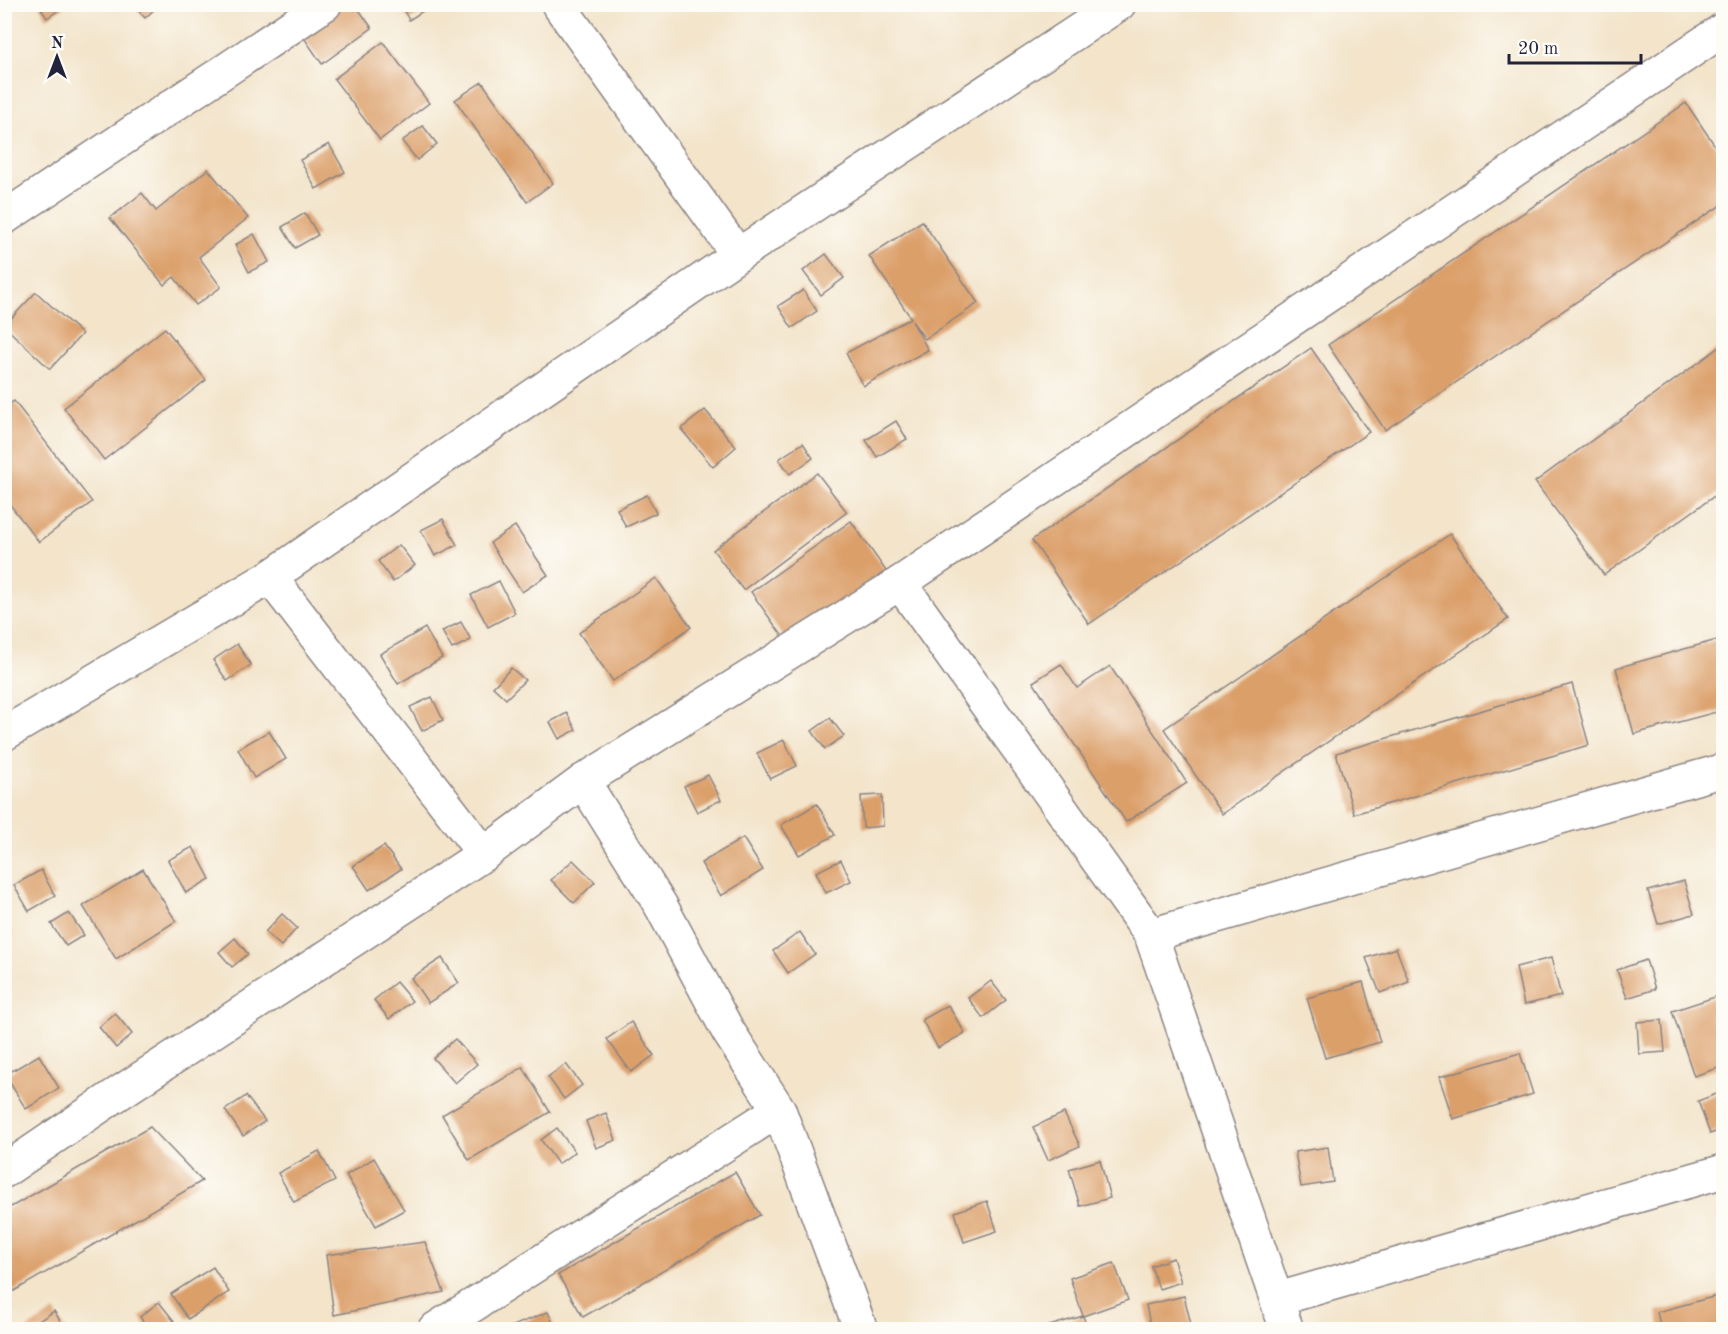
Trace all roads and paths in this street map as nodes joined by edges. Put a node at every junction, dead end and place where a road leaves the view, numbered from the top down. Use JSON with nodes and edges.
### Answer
{"nodes":[{"id":1,"x":326,"y":4,"type":"edge"},
{"id":2,"x":558,"y":4,"type":"edge"},
{"id":3,"x":1119,"y":4,"type":"edge"},
{"id":4,"x":1724,"y":29,"type":"edge"},
{"id":5,"x":4,"y":218,"type":"edge"},
{"id":6,"x":738,"y":255,"type":"junction"},
{"id":7,"x":270,"y":577,"type":"junction"},
{"id":8,"x":900,"y":583,"type":"junction"},
{"id":9,"x":4,"y":734,"type":"edge"},
{"id":10,"x":1724,"y":770,"type":"edge"},
{"id":11,"x":583,"y":781,"type":"junction"},
{"id":12,"x":484,"y":854,"type":"junction"},
{"id":13,"x":1151,"y":935,"type":"junction"},
{"id":14,"x":778,"y":1110,"type":"junction"},
{"id":15,"x":4,"y":1171,"type":"edge"},
{"id":16,"x":1724,"y":1171,"type":"edge"},
{"id":17,"x":1282,"y":1314,"type":"edge"},
{"id":18,"x":469,"y":1320,"type":"edge"},
{"id":19,"x":434,"y":1329,"type":"edge"},
{"id":20,"x":861,"y":1329,"type":"edge"}],
"edges":[{"from":1,"to":5,"type":"street"},
{"from":2,"to":6,"type":"street"},
{"from":3,"to":6,"type":"street"},
{"from":4,"to":8,"type":"street"},
{"from":6,"to":7,"type":"street"},
{"from":7,"to":9,"type":"street"},
{"from":7,"to":12,"type":"street"},
{"from":8,"to":11,"type":"street"},
{"from":8,"to":13,"type":"street"},
{"from":10,"to":13,"type":"street"},
{"from":11,"to":12,"type":"street"},
{"from":11,"to":14,"type":"street"},
{"from":12,"to":15,"type":"street"},
{"from":13,"to":17,"type":"street"},
{"from":14,"to":18,"type":"street"},
{"from":14,"to":20,"type":"street"},
{"from":16,"to":17,"type":"street"},
{"from":18,"to":19,"type":"street"}]}
